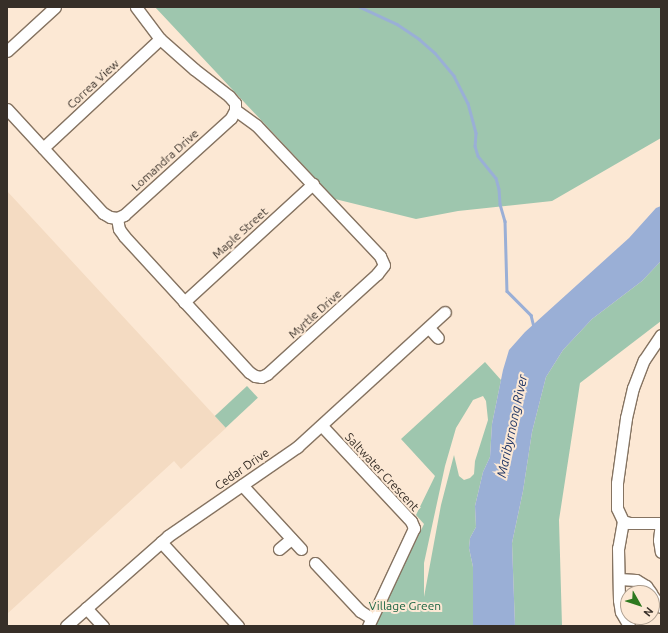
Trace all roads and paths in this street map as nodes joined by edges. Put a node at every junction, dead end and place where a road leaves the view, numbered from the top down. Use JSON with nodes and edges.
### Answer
{"nodes":[{"id":1,"x":55,"y":7,"type":"edge"},
{"id":2,"x":136,"y":7,"type":"edge"},
{"id":3,"x":160,"y":39,"type":"junction"},
{"id":4,"x":7,"y":50,"type":"edge"},
{"id":5,"x":7,"y":109,"type":"edge"},
{"id":6,"x":235,"y":110,"type":"junction"},
{"id":7,"x":43,"y":148,"type":"junction"},
{"id":8,"x":313,"y":184,"type":"junction"},
{"id":9,"x":117,"y":218,"type":"junction"},
{"id":10,"x":184,"y":302,"type":"junction"},
{"id":11,"x":445,"y":312,"type":"dead end"},
{"id":12,"x":429,"y":328,"type":"junction"},
{"id":13,"x":661,"y":335,"type":"edge"},
{"id":14,"x":438,"y":338,"type":"dead end"},
{"id":15,"x":322,"y":426,"type":"junction"},
{"id":16,"x":242,"y":485,"type":"junction"},
{"id":17,"x":623,"y":521,"type":"junction"},
{"id":18,"x":661,"y":523,"type":"edge"},
{"id":19,"x":291,"y":538,"type":"junction"},
{"id":20,"x":161,"y":542,"type":"junction"},
{"id":21,"x":279,"y":549,"type":"dead end"},
{"id":22,"x":301,"y":549,"type":"dead end"},
{"id":23,"x":661,"y":552,"type":"edge"},
{"id":24,"x":315,"y":563,"type":"dead end"},
{"id":25,"x":619,"y":579,"type":"junction"},
{"id":26,"x":644,"y":585,"type":"edge"},
{"id":27,"x":86,"y":608,"type":"junction"},
{"id":28,"x":370,"y":622,"type":"edge"},
{"id":29,"x":66,"y":626,"type":"edge"},
{"id":30,"x":102,"y":626,"type":"edge"},
{"id":31,"x":238,"y":626,"type":"edge"},
{"id":32,"x":629,"y":626,"type":"edge"}],
"edges":[{"from":1,"to":4,"type":"street"},
{"from":2,"to":3,"type":"street"},
{"from":3,"to":6,"type":"street"},
{"from":3,"to":7,"type":"street","name":"Correa View"},
{"from":5,"to":7,"type":"street"},
{"from":6,"to":8,"type":"street","name":"Myrtle Drive"},
{"from":6,"to":9,"type":"street","name":"Lomandra Drive"},
{"from":7,"to":9,"type":"street"},
{"from":8,"to":10,"type":"street","name":"Maple Street"},
{"from":8,"to":10,"type":"street","name":"Myrtle Drive"},
{"from":9,"to":10,"type":"street","name":"Myrtle Drive"},
{"from":11,"to":12,"type":"street","name":"Cedar Drive"},
{"from":12,"to":14,"type":"street"},
{"from":12,"to":15,"type":"street","name":"Cedar Drive"},
{"from":13,"to":17,"type":"street"},
{"from":15,"to":16,"type":"street","name":"Cedar Drive"},
{"from":15,"to":28,"type":"street","name":"Saltwater Crescent"},
{"from":16,"to":19,"type":"street"},
{"from":16,"to":20,"type":"street","name":"Cedar Drive"},
{"from":17,"to":18,"type":"street"},
{"from":17,"to":25,"type":"street"},
{"from":18,"to":23,"type":"street"},
{"from":19,"to":21,"type":"street"},
{"from":19,"to":22,"type":"street"},
{"from":20,"to":27,"type":"street","name":"Cedar Drive"},
{"from":20,"to":31,"type":"street"},
{"from":24,"to":28,"type":"street"},
{"from":25,"to":26,"type":"street"},
{"from":25,"to":32,"type":"street"},
{"from":27,"to":29,"type":"street","name":"Cedar Drive"},
{"from":27,"to":30,"type":"street"}]}
